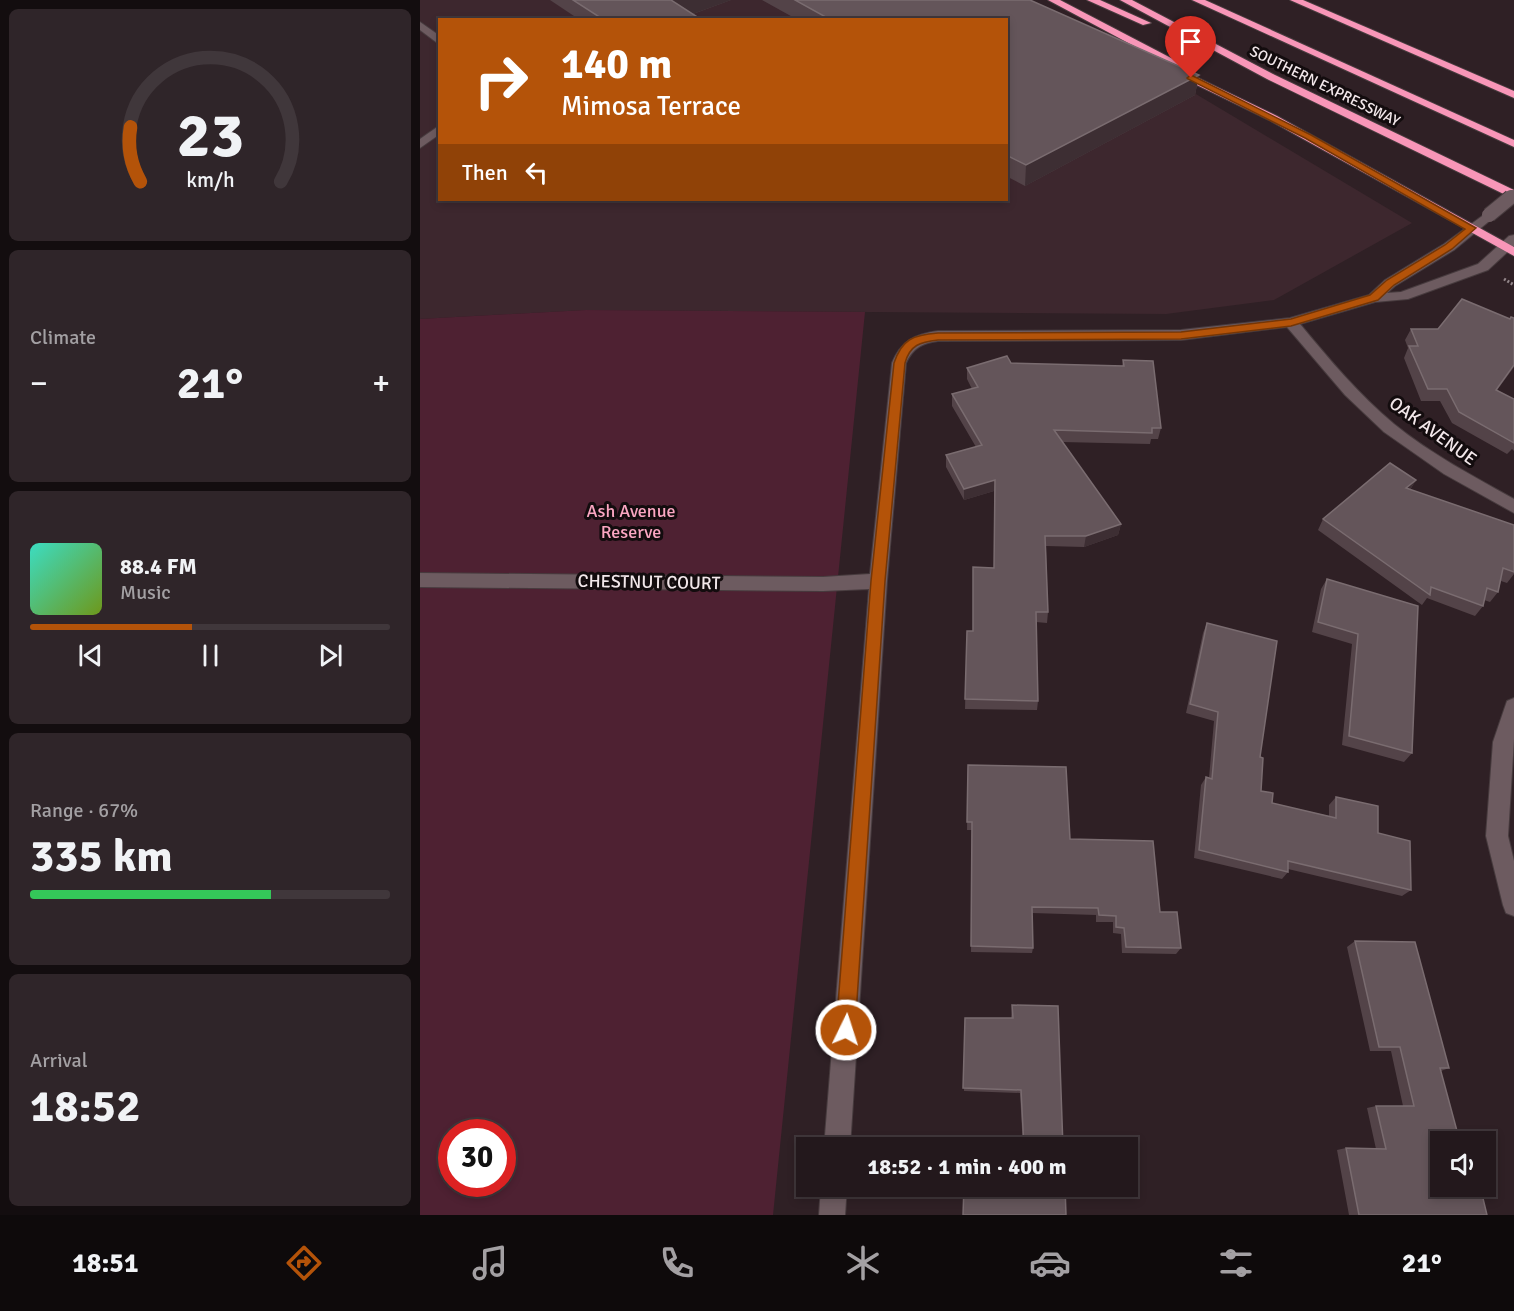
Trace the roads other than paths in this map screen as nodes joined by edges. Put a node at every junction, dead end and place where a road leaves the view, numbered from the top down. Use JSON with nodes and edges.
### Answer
{"nodes":[{"id":1,"x":1092,"y":0,"type":"edge"},
{"id":2,"x":1125,"y":0,"type":"edge"},
{"id":3,"x":1197,"y":0,"type":"edge"},
{"id":4,"x":1203,"y":0,"type":"edge"},
{"id":5,"x":1295,"y":0,"type":"edge"},
{"id":6,"x":1051,"y":5,"type":"edge"},
{"id":7,"x":420,"y":25,"type":"edge"},
{"id":8,"x":438,"y":40,"type":"edge"},
{"id":9,"x":1299,"y":48,"type":"junction"},
{"id":10,"x":1271,"y":77,"type":"junction"},
{"id":11,"x":1514,"y":95,"type":"edge"},
{"id":12,"x":438,"y":130,"type":"edge"},
{"id":13,"x":1514,"y":144,"type":"edge"},
{"id":14,"x":420,"y":145,"type":"edge"},
{"id":15,"x":1514,"y":195,"type":"edge"},
{"id":16,"x":1472,"y":228,"type":"junction"},
{"id":17,"x":1511,"y":246,"type":"edge"},
{"id":18,"x":1374,"y":298,"type":"junction"},
{"id":19,"x":1291,"y":322,"type":"junction"},
{"id":20,"x":1514,"y":507,"type":"edge"},
{"id":21,"x":420,"y":580,"type":"edge"},
{"id":22,"x":878,"y":581,"type":"junction"},
{"id":23,"x":1514,"y":707,"type":"edge"},
{"id":24,"x":1514,"y":905,"type":"edge"},
{"id":25,"x":838,"y":1137,"type":"edge"},
{"id":26,"x":833,"y":1197,"type":"edge"},
{"id":27,"x":832,"y":1215,"type":"edge"}],
"edges":[{"from":1,"to":10,"type":"highway"},
{"from":2,"to":10,"type":"highway","name":"SOUTHERN EXPRESSWAY"},
{"from":3,"to":9,"type":"highway","name":"SOUTHERN EXPRESSWAY"},
{"from":4,"to":9,"type":"highway"},
{"from":5,"to":11,"type":"highway"},
{"from":6,"to":16,"type":"highway"},
{"from":7,"to":8,"type":"street"},
{"from":9,"to":13,"type":"highway","name":"SOUTHERN EXPRESSWAY"},
{"from":10,"to":15,"type":"highway","name":"SOUTHERN EXPRESSWAY"},
{"from":12,"to":14,"type":"street"},
{"from":15,"to":16,"type":"street","bridge":true},
{"from":16,"to":17,"type":"highway"},
{"from":16,"to":18,"type":"street"},
{"from":17,"to":18,"type":"street"},
{"from":18,"to":19,"type":"street"},
{"from":19,"to":20,"type":"street","name":"OAK AVENUE"},
{"from":19,"to":22,"type":"street"},
{"from":21,"to":22,"type":"street","name":"CHESTNUT COURT"},
{"from":22,"to":25,"type":"street"},
{"from":23,"to":24,"type":"street"},
{"from":26,"to":27,"type":"street"}]}
